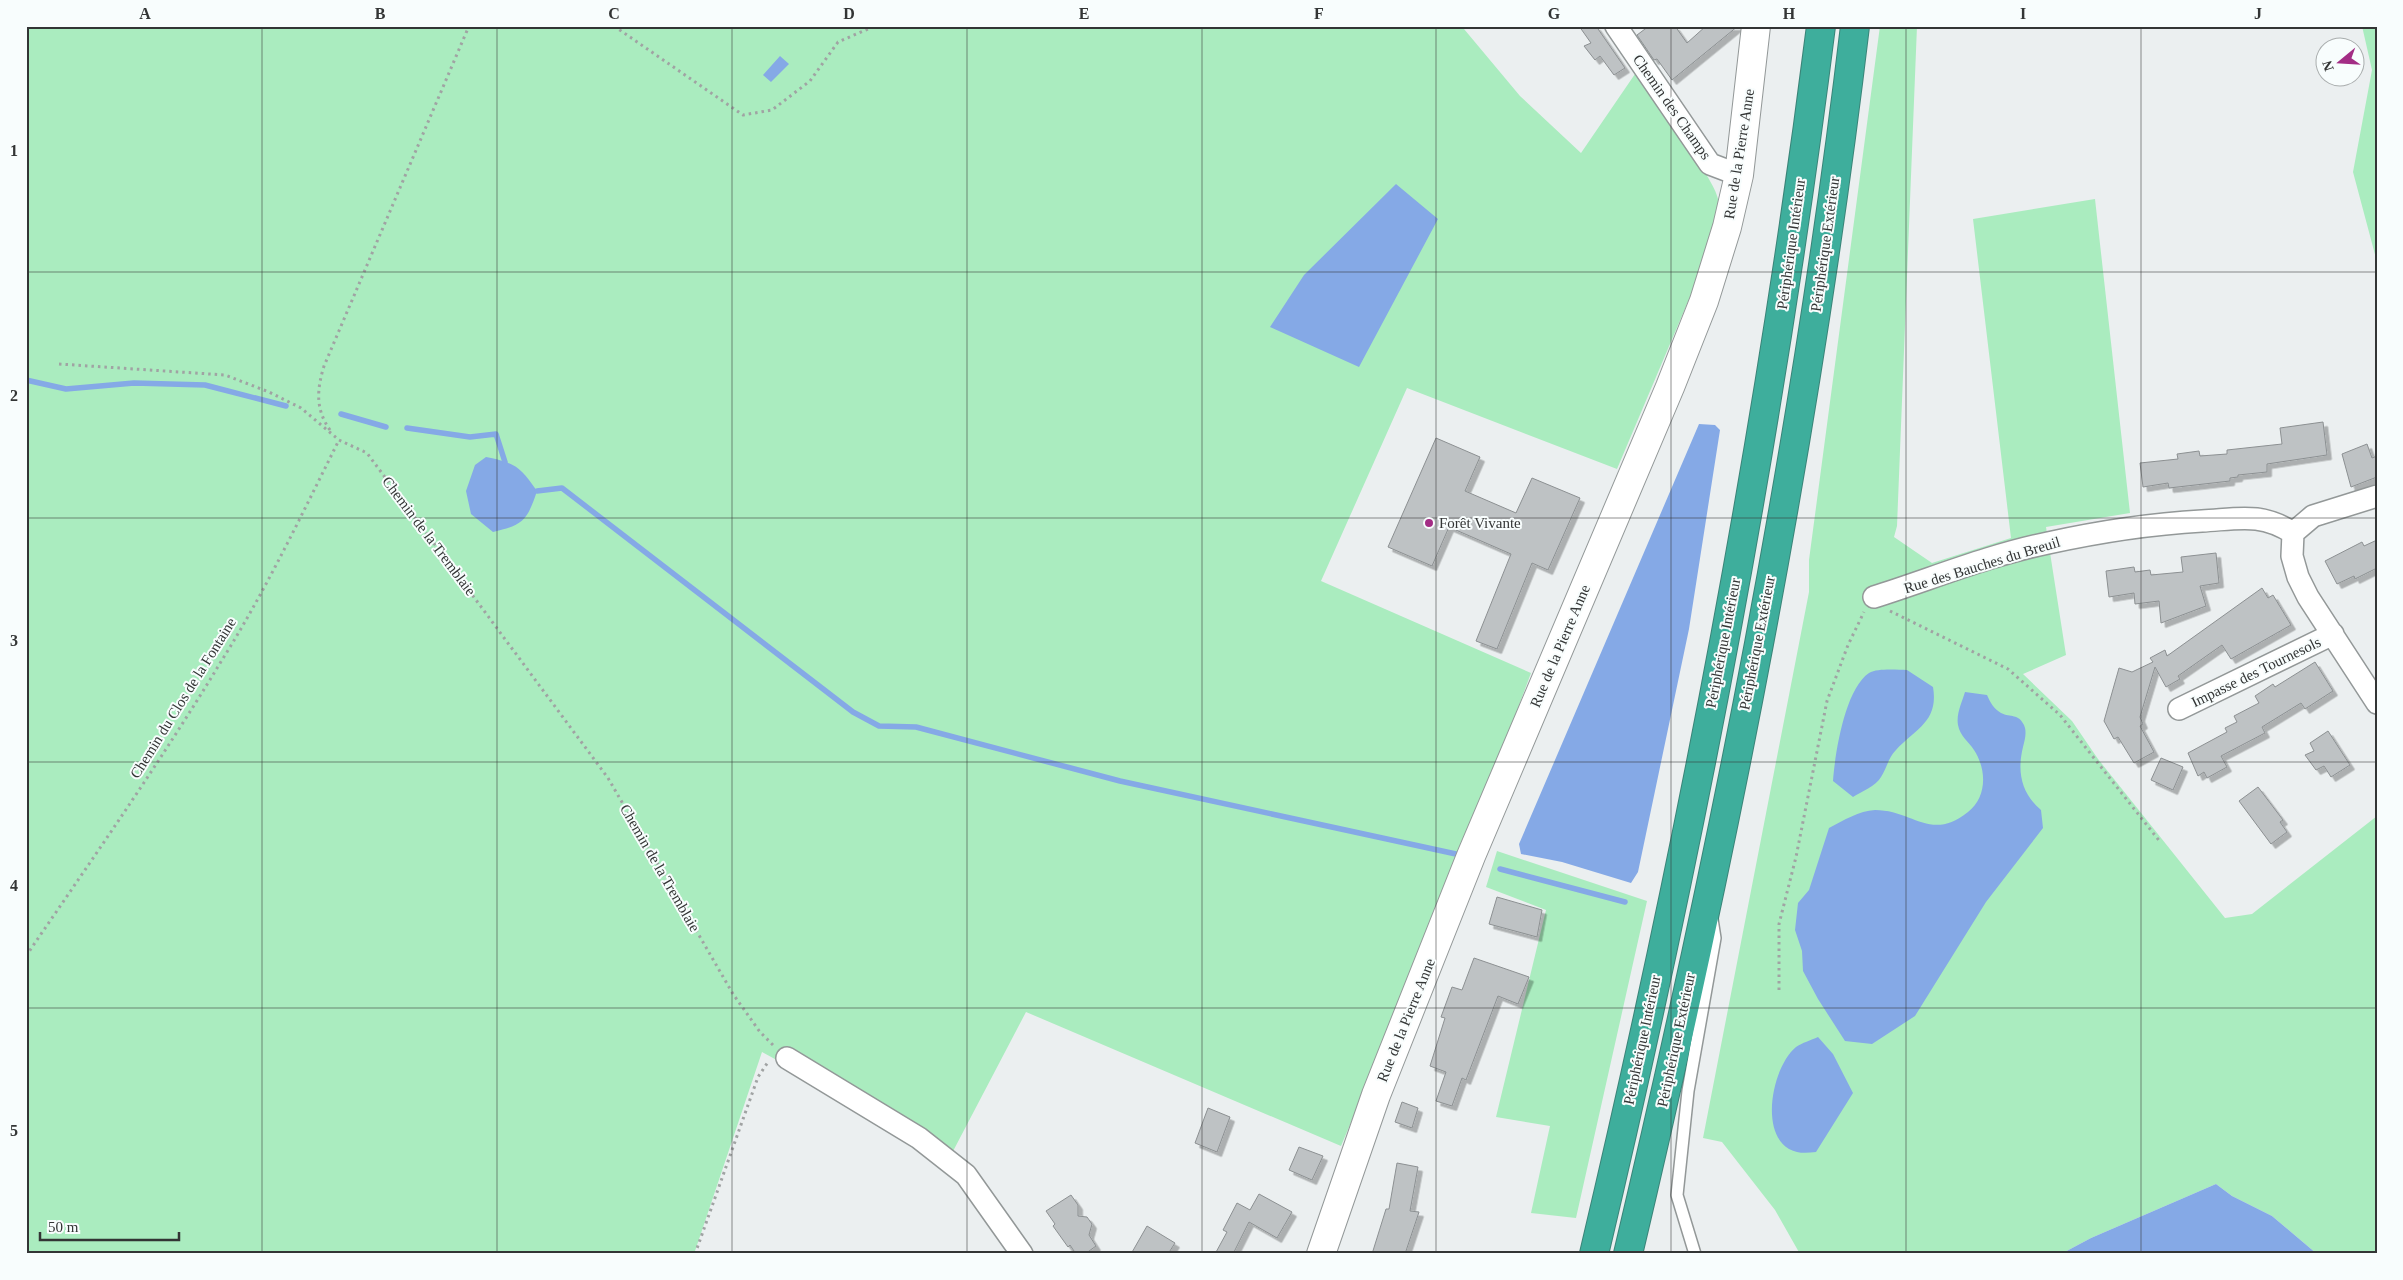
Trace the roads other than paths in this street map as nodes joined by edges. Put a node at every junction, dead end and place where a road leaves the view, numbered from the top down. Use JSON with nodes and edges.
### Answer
{"nodes":[{"id":1,"x":1616,"y":26,"type":"edge"},
{"id":2,"x":1756,"y":26,"type":"edge"},
{"id":3,"x":1821,"y":26,"type":"edge"},
{"id":4,"x":1855,"y":26,"type":"edge"},
{"id":5,"x":1738,"y":174,"type":"junction"},
{"id":6,"x":2377,"y":496,"type":"edge"},
{"id":7,"x":2293,"y":532,"type":"junction"},
{"id":8,"x":1874,"y":597,"type":"road end"},
{"id":9,"x":2333,"y":634,"type":"junction"},
{"id":10,"x":2377,"y":703,"type":"edge"},
{"id":11,"x":2179,"y":709,"type":"dead end"},
{"id":12,"x":1708,"y":899,"type":"junction"},
{"id":13,"x":787,"y":1058,"type":"road end"},
{"id":14,"x":1022,"y":1254,"type":"edge"},
{"id":15,"x":1321,"y":1254,"type":"edge"},
{"id":16,"x":1594,"y":1254,"type":"edge"},
{"id":17,"x":1628,"y":1254,"type":"edge"},
{"id":18,"x":1695,"y":1254,"type":"edge"}],
"edges":[{"from":1,"to":5,"type":"street","name":"Chemin des Champs"},
{"from":2,"to":5,"type":"street","name":"Rue de la Pierre Anne"},
{"from":3,"to":16,"type":"highway","name":"Périphérique Intérieur"},
{"from":4,"to":12,"type":"highway","name":"Périphérique Extérieur"},
{"from":5,"to":15,"type":"street","name":"Rue de la Pierre Anne"},
{"from":6,"to":7,"type":"street"},
{"from":7,"to":8,"type":"street","name":"Rue des Bauches du Breuil"},
{"from":7,"to":9,"type":"street"},
{"from":9,"to":10,"type":"street"},
{"from":9,"to":11,"type":"street","name":"Impasse des Tournesols"},
{"from":12,"to":17,"type":"highway","name":"Périphérique Extérieur"},
{"from":12,"to":18,"type":"lane"},
{"from":13,"to":14,"type":"street"}]}
